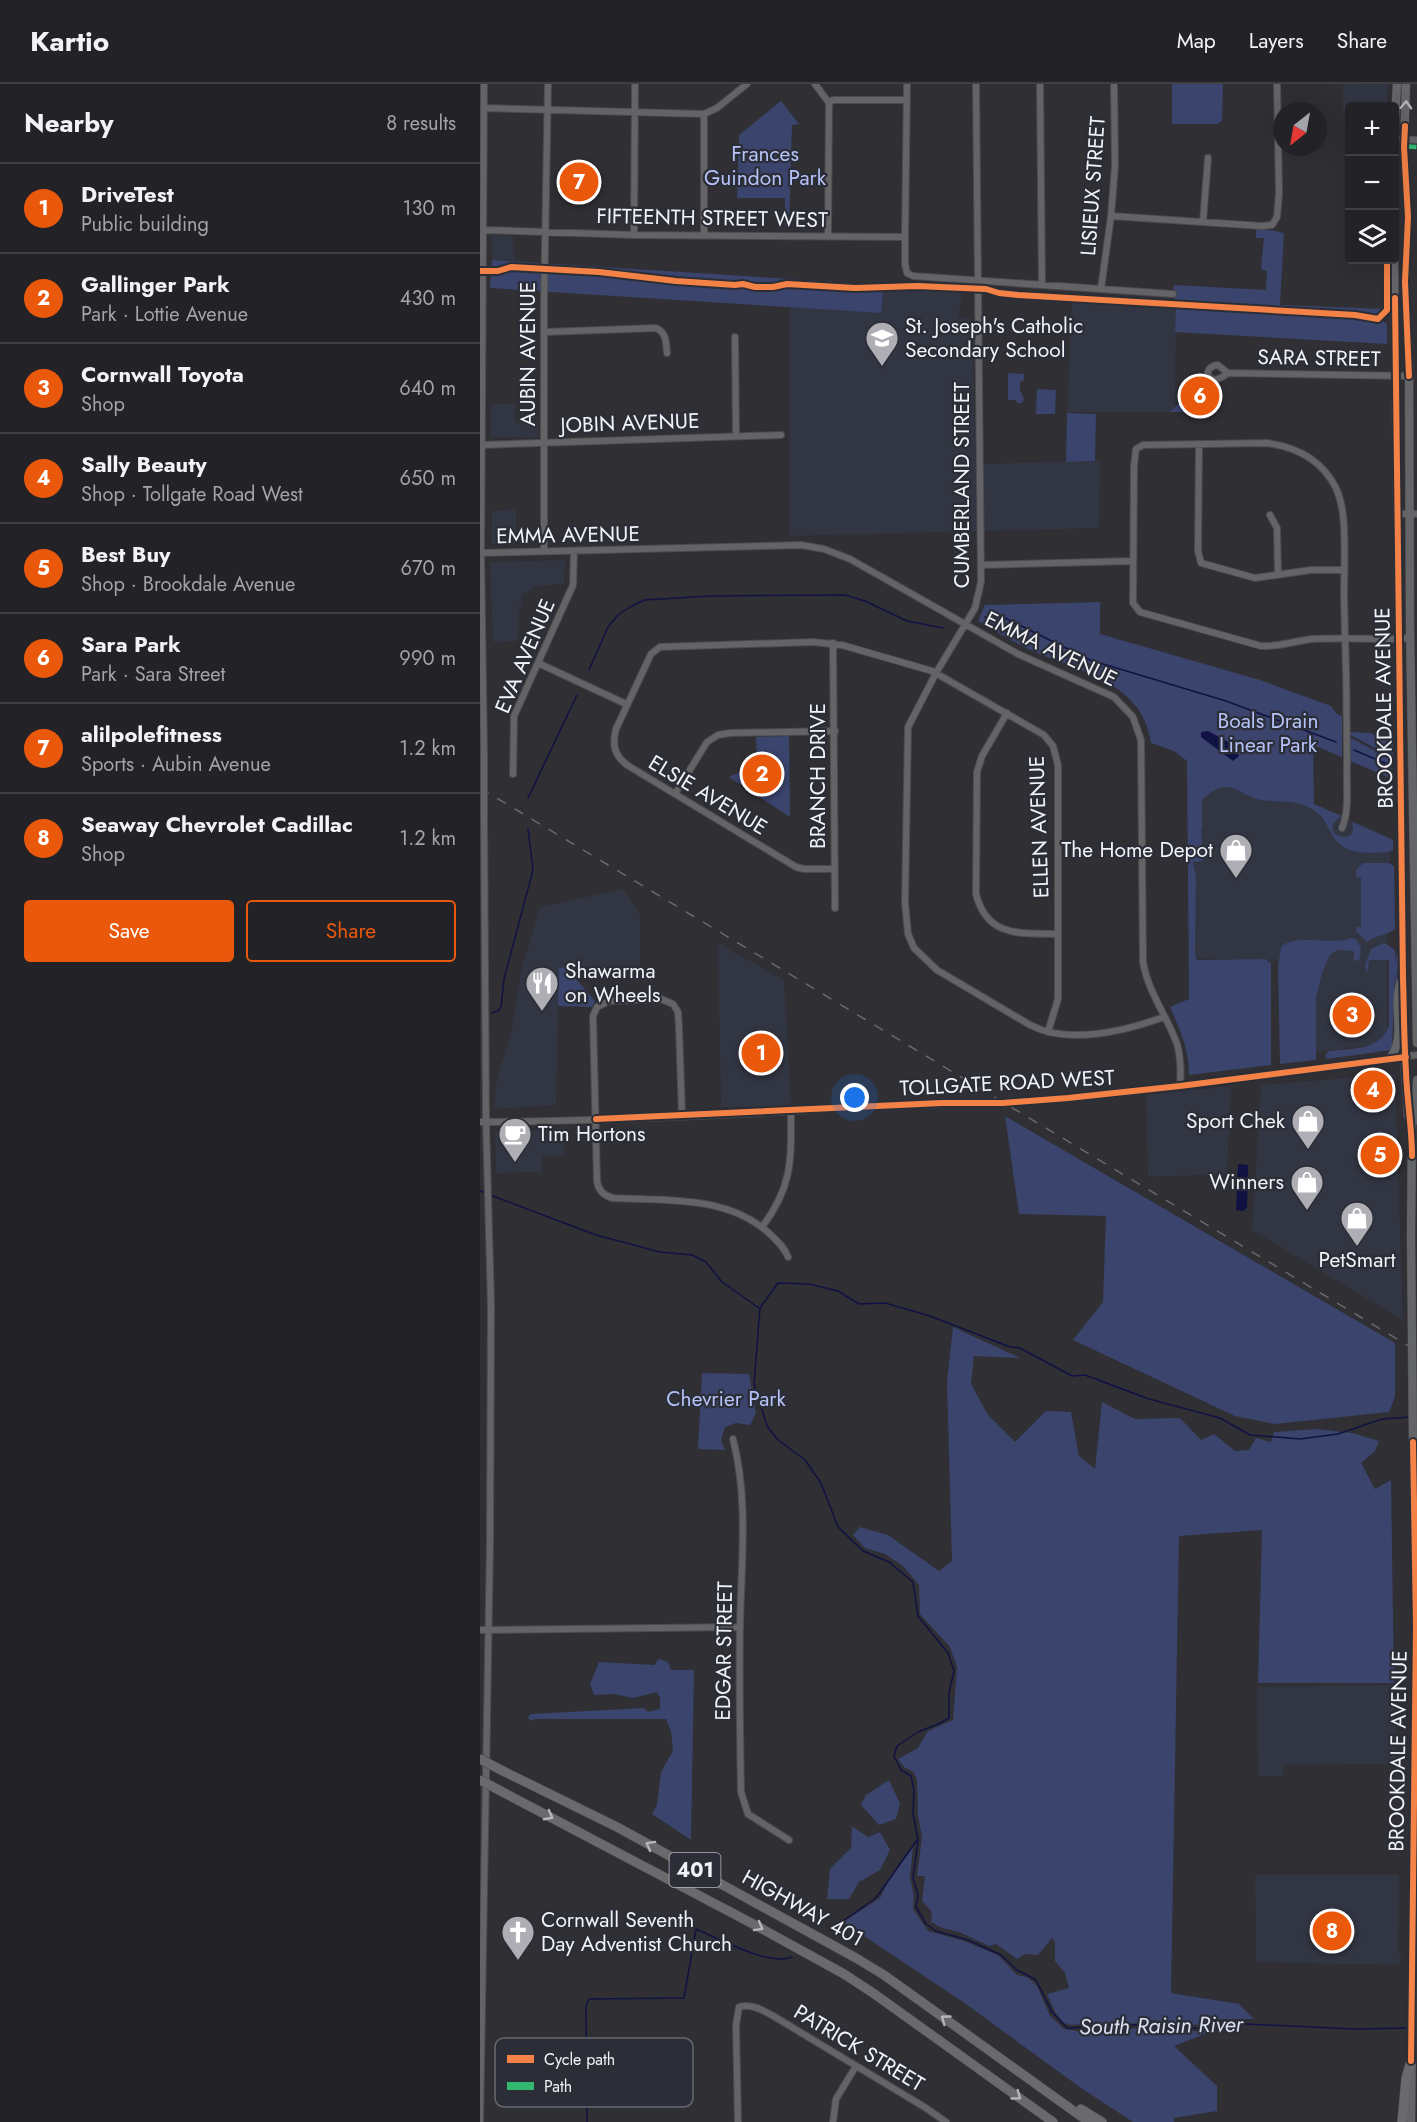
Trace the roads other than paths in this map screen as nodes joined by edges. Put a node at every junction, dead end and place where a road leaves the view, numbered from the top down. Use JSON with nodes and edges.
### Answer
{"nodes":[{"id":1,"x":484,"y":84,"type":"edge"},
{"id":2,"x":548,"y":84,"type":"edge"},
{"id":3,"x":635,"y":84,"type":"edge"},
{"id":4,"x":747,"y":84,"type":"edge"},
{"id":5,"x":815,"y":84,"type":"edge"},
{"id":6,"x":907,"y":84,"type":"edge"},
{"id":7,"x":976,"y":84,"type":"edge"},
{"id":8,"x":1040,"y":84,"type":"edge"},
{"id":9,"x":1114,"y":84,"type":"edge"},
{"id":10,"x":1277,"y":84,"type":"edge"},
{"id":11,"x":1397,"y":84,"type":"edge"},
{"id":12,"x":1406,"y":84,"type":"edge"},
{"id":13,"x":906,"y":100,"type":"junction"},
{"id":14,"x":1396,"y":102,"type":"edge"},
{"id":15,"x":829,"y":103,"type":"junction"},
{"id":16,"x":484,"y":108,"type":"junction"},
{"id":17,"x":548,"y":110,"type":"junction"},
{"id":18,"x":635,"y":113,"type":"junction"},
{"id":19,"x":704,"y":114,"type":"junction"},
{"id":20,"x":1399,"y":139,"type":"edge"},
{"id":21,"x":1404,"y":140,"type":"junction"},
{"id":22,"x":1417,"y":140,"type":"edge"},
{"id":23,"x":482,"y":155,"type":"edge"},
{"id":24,"x":1208,"y":158,"type":"dead end"},
{"id":25,"x":1111,"y":216,"type":"junction"},
{"id":26,"x":1203,"y":222,"type":"junction"},
{"id":27,"x":484,"y":230,"type":"junction"},
{"id":28,"x":546,"y":231,"type":"junction"},
{"id":29,"x":634,"y":235,"type":"junction"},
{"id":30,"x":704,"y":235,"type":"junction"},
{"id":31,"x":828,"y":236,"type":"junction"},
{"id":32,"x":904,"y":237,"type":"junction"},
{"id":33,"x":1394,"y":264,"type":"edge"},
{"id":34,"x":979,"y":281,"type":"junction"},
{"id":35,"x":1042,"y":285,"type":"junction"},
{"id":36,"x":1101,"y":289,"type":"junction"},
{"id":37,"x":1173,"y":294,"type":"dead end"},
{"id":38,"x":545,"y":333,"type":"junction"},
{"id":39,"x":735,"y":337,"type":"dead end"},
{"id":40,"x":667,"y":353,"type":"dead end"},
{"id":41,"x":1228,"y":373,"type":"dead end"},
{"id":42,"x":1396,"y":376,"type":"junction"},
{"id":43,"x":1409,"y":376,"type":"junction"},
{"id":44,"x":781,"y":435,"type":"dead end"},
{"id":45,"x":736,"y":436,"type":"junction"},
{"id":46,"x":544,"y":441,"type":"junction"},
{"id":47,"x":1199,"y":444,"type":"junction"},
{"id":48,"x":481,"y":445,"type":"edge"},
{"id":49,"x":1398,"y":514,"type":"junction"},
{"id":50,"x":1413,"y":514,"type":"edge"},
{"id":51,"x":1270,"y":515,"type":"dead end"},
{"id":52,"x":574,"y":551,"type":"junction"},
{"id":53,"x":544,"y":552,"type":"junction"},
{"id":54,"x":480,"y":553,"type":"edge"},
{"id":55,"x":1133,"y":561,"type":"junction"},
{"id":56,"x":982,"y":565,"type":"junction"},
{"id":57,"x":1344,"y":570,"type":"junction"},
{"id":58,"x":1278,"y":575,"type":"junction"},
{"id":59,"x":966,"y":625,"type":"junction"},
{"id":60,"x":1410,"y":638,"type":"junction"},
{"id":61,"x":1345,"y":639,"type":"junction"},
{"id":62,"x":1399,"y":639,"type":"junction"},
{"id":63,"x":833,"y":643,"type":"junction"},
{"id":64,"x":537,"y":663,"type":"junction"},
{"id":65,"x":936,"y":673,"type":"junction"},
{"id":66,"x":626,"y":704,"type":"junction"},
{"id":67,"x":1007,"y":713,"type":"junction"},
{"id":68,"x":835,"y":731,"type":"junction"},
{"id":69,"x":513,"y":774,"type":"dead end"},
{"id":70,"x":675,"y":794,"type":"junction"},
{"id":71,"x":1401,"y":820,"type":"junction"},
{"id":72,"x":1415,"y":820,"type":"edge"},
{"id":73,"x":1342,"y":828,"type":"dead end"},
{"id":74,"x":835,"y":869,"type":"junction"},
{"id":75,"x":835,"y":908,"type":"dead end"},
{"id":76,"x":1058,"y":934,"type":"junction"},
{"id":77,"x":1403,"y":978,"type":"junction"},
{"id":78,"x":1164,"y":1017,"type":"junction"},
{"id":79,"x":1048,"y":1032,"type":"junction"},
{"id":80,"x":1417,"y":1043,"type":"edge"},
{"id":81,"x":1417,"y":1056,"type":"edge"},
{"id":82,"x":1406,"y":1057,"type":"junction"},
{"id":83,"x":1389,"y":1059,"type":"junction"},
{"id":84,"x":1417,"y":1080,"type":"edge"},
{"id":85,"x":1180,"y":1086,"type":"junction"},
{"id":86,"x":791,"y":1111,"type":"junction"},
{"id":87,"x":682,"y":1115,"type":"junction"},
{"id":88,"x":596,"y":1119,"type":"junction"},
{"id":89,"x":483,"y":1122,"type":"edge"},
{"id":90,"x":1412,"y":1125,"type":"junction"},
{"id":91,"x":762,"y":1227,"type":"junction"},
{"id":92,"x":788,"y":1257,"type":"dead end"},
{"id":93,"x":733,"y":1439,"type":"dead end"},
{"id":94,"x":740,"y":1627,"type":"junction"},
{"id":95,"x":480,"y":1630,"type":"edge"},
{"id":96,"x":488,"y":1630,"type":"junction"},
{"id":97,"x":480,"y":1759,"type":"edge"},
{"id":98,"x":480,"y":1780,"type":"edge"},
{"id":99,"x":789,"y":1840,"type":"dead end"},
{"id":100,"x":1411,"y":2061,"type":"junction"},
{"id":101,"x":856,"y":2066,"type":"junction"},
{"id":102,"x":1030,"y":2079,"type":"junction"},
{"id":103,"x":480,"y":2122,"type":"edge"},
{"id":104,"x":738,"y":2122,"type":"edge"},
{"id":105,"x":833,"y":2122,"type":"edge"},
{"id":106,"x":946,"y":2122,"type":"edge"},
{"id":107,"x":1053,"y":2122,"type":"edge"},
{"id":108,"x":1089,"y":2122,"type":"edge"},
{"id":109,"x":1102,"y":2122,"type":"edge"},
{"id":110,"x":1402,"y":2122,"type":"edge"},
{"id":111,"x":1412,"y":2122,"type":"edge"}],
"edges":[{"from":1,"to":16,"type":"street"},
{"from":2,"to":17,"type":"street","name":"AUBIN AVENUE"},
{"from":3,"to":18,"type":"street"},
{"from":4,"to":19,"type":"street"},
{"from":5,"to":15,"type":"street"},
{"from":6,"to":13,"type":"street"},
{"from":7,"to":34,"type":"street","name":"CUMBERLAND STREET"},
{"from":8,"to":35,"type":"street"},
{"from":9,"to":25,"type":"street","name":"LISIEUX STREET"},
{"from":10,"to":26,"type":"street"},
{"from":11,"to":14,"type":"main road"},
{"from":21,"to":12,"type":"main road","name":"BROOKDALE AVENUE","one_way":true},
{"from":13,"to":15,"type":"street"},
{"from":13,"to":32,"type":"street"},
{"from":15,"to":31,"type":"street"},
{"from":16,"to":17,"type":"street"},
{"from":16,"to":23,"type":"street"},
{"from":17,"to":18,"type":"street"},
{"from":17,"to":28,"type":"street","name":"AUBIN AVENUE"},
{"from":18,"to":19,"type":"street"},
{"from":18,"to":29,"type":"street"},
{"from":19,"to":30,"type":"street"},
{"from":20,"to":21,"type":"street"},
{"from":21,"to":22,"type":"street"},
{"from":21,"to":43,"type":"main road","name":"BROOKDALE AVENUE"},
{"from":23,"to":27,"type":"street"},
{"from":24,"to":26,"type":"street"},
{"from":25,"to":26,"type":"street"},
{"from":25,"to":36,"type":"street","name":"LISIEUX STREET"},
{"from":27,"to":28,"type":"street","name":"FIFTEENTH STREET WEST"},
{"from":27,"to":48,"type":"street"},
{"from":28,"to":29,"type":"street","name":"FIFTEENTH STREET WEST"},
{"from":28,"to":38,"type":"street","name":"AUBIN AVENUE"},
{"from":29,"to":30,"type":"street","name":"FIFTEENTH STREET WEST"},
{"from":30,"to":31,"type":"street","name":"FIFTEENTH STREET WEST"},
{"from":31,"to":32,"type":"street","name":"FIFTEENTH STREET WEST"},
{"from":32,"to":34,"type":"street"},
{"from":33,"to":42,"type":"main road","name":"BROOKDALE AVENUE"},
{"from":34,"to":35,"type":"street"},
{"from":34,"to":56,"type":"street","name":"CUMBERLAND STREET"},
{"from":35,"to":36,"type":"street"},
{"from":36,"to":37,"type":"street"},
{"from":38,"to":40,"type":"street"},
{"from":38,"to":46,"type":"street","name":"AUBIN AVENUE"},
{"from":39,"to":45,"type":"street"},
{"from":41,"to":42,"type":"street","name":"SARA STREET"},
{"from":42,"to":43,"type":"street","name":"SARA STREET"},
{"from":42,"to":49,"type":"main road","name":"BROOKDALE AVENUE"},
{"from":43,"to":50,"type":"main road","name":"BROOKDALE AVENUE"},
{"from":44,"to":45,"type":"street","name":"JOBIN AVENUE"},
{"from":45,"to":46,"type":"street","name":"JOBIN AVENUE"},
{"from":46,"to":48,"type":"street","name":"JOBIN AVENUE"},
{"from":46,"to":53,"type":"street","name":"AUBIN AVENUE"},
{"from":47,"to":55,"type":"street"},
{"from":47,"to":57,"type":"street"},
{"from":47,"to":58,"type":"street"},
{"from":48,"to":54,"type":"street"},
{"from":49,"to":50,"type":"street"},
{"from":49,"to":62,"type":"main road","name":"BROOKDALE AVENUE"},
{"from":50,"to":60,"type":"main road","name":"BROOKDALE AVENUE"},
{"from":51,"to":58,"type":"street"},
{"from":52,"to":53,"type":"street","name":"EMMA AVENUE"},
{"from":52,"to":59,"type":"street","name":"EMMA AVENUE"},
{"from":52,"to":64,"type":"street","name":"EVA AVENUE"},
{"from":53,"to":54,"type":"street","name":"EMMA AVENUE"},
{"from":54,"to":89,"type":"street","bridge":true},
{"from":55,"to":56,"type":"street"},
{"from":55,"to":61,"type":"street"},
{"from":56,"to":59,"type":"street","name":"CUMBERLAND STREET"},
{"from":57,"to":58,"type":"street"},
{"from":57,"to":61,"type":"street"},
{"from":59,"to":65,"type":"street","name":"CUMBERLAND STREET"},
{"from":59,"to":78,"type":"street","name":"EMMA AVENUE"},
{"from":60,"to":62,"type":"street"},
{"from":60,"to":72,"type":"main road","name":"BROOKDALE AVENUE"},
{"from":61,"to":62,"type":"street"},
{"from":61,"to":73,"type":"street"},
{"from":62,"to":71,"type":"main road","name":"BROOKDALE AVENUE"},
{"from":63,"to":65,"type":"street","name":"ELLEN AVENUE"},
{"from":63,"to":66,"type":"street","name":"ELLEN AVENUE"},
{"from":63,"to":68,"type":"street","name":"BRANCH DRIVE"},
{"from":64,"to":66,"type":"street"},
{"from":64,"to":69,"type":"street","name":"EVA AVENUE"},
{"from":65,"to":67,"type":"street","name":"ELLEN AVENUE"},
{"from":65,"to":79,"type":"street","name":"CUMBERLAND STREET"},
{"from":66,"to":70,"type":"street","name":"ELSIE AVENUE"},
{"from":67,"to":76,"type":"street","name":"ELLEN AVENUE"},
{"from":67,"to":76,"type":"street"},
{"from":68,"to":70,"type":"street"},
{"from":68,"to":74,"type":"street","name":"BRANCH DRIVE"},
{"from":70,"to":74,"type":"street","name":"ELSIE AVENUE"},
{"from":71,"to":72,"type":"street"},
{"from":71,"to":77,"type":"main road","name":"BROOKDALE AVENUE"},
{"from":72,"to":80,"type":"main road","name":"BROOKDALE AVENUE"},
{"from":74,"to":75,"type":"street","name":"BRANCH DRIVE"},
{"from":76,"to":79,"type":"street","name":"ELLEN AVENUE"},
{"from":77,"to":82,"type":"main road","name":"BROOKDALE AVENUE"},
{"from":77,"to":83,"type":"main road"},
{"from":78,"to":79,"type":"street","name":"CUMBERLAND STREET"},
{"from":78,"to":85,"type":"street","name":"EMMA AVENUE"},
{"from":81,"to":82,"type":"street","name":"TOLLGATE ROAD WEST"},
{"from":82,"to":83,"type":"street","name":"TOLLGATE ROAD WEST"},
{"from":82,"to":90,"type":"main road","name":"BROOKDALE AVENUE"},
{"from":83,"to":85,"type":"street","name":"TOLLGATE ROAD WEST"},
{"from":84,"to":90,"type":"main road","name":"BROOKDALE AVENUE"},
{"from":85,"to":86,"type":"street","name":"TOLLGATE ROAD WEST"},
{"from":86,"to":87,"type":"street","name":"TOLLGATE ROAD WEST"},
{"from":86,"to":91,"type":"street"},
{"from":87,"to":88,"type":"street","name":"TOLLGATE ROAD WEST"},
{"from":87,"to":88,"type":"street"},
{"from":88,"to":89,"type":"street","name":"TOLLGATE ROAD WEST"},
{"from":88,"to":91,"type":"street"},
{"from":89,"to":96,"type":"street"},
{"from":90,"to":100,"type":"main road","name":"BROOKDALE AVENUE","bridge":true},
{"from":91,"to":92,"type":"street"},
{"from":93,"to":94,"type":"street","name":"EDGAR STREET"},
{"from":94,"to":96,"type":"street"},
{"from":94,"to":99,"type":"street","name":"EDGAR STREET"},
{"from":95,"to":96,"type":"street"},
{"from":96,"to":103,"type":"street"},
{"from":102,"to":97,"type":"highway","name":"HIGHWAY 401","number":"401","one_way":true,"bridge":true},
{"from":98,"to":107,"type":"highway","name":"HIGHWAY 401","number":"401","one_way":true,"bridge":true},
{"from":100,"to":110,"type":"highway"},
{"from":100,"to":111,"type":"main road","name":"BROOKDALE AVENUE"},
{"from":101,"to":104,"type":"street","name":"PATRICK STREET"},
{"from":101,"to":105,"type":"street"},
{"from":101,"to":106,"type":"street","name":"PATRICK STREET"},
{"from":102,"to":108,"type":"highway","name":"HIGHWAY 401","number":"401"},
{"from":102,"to":109,"type":"highway"}]}
